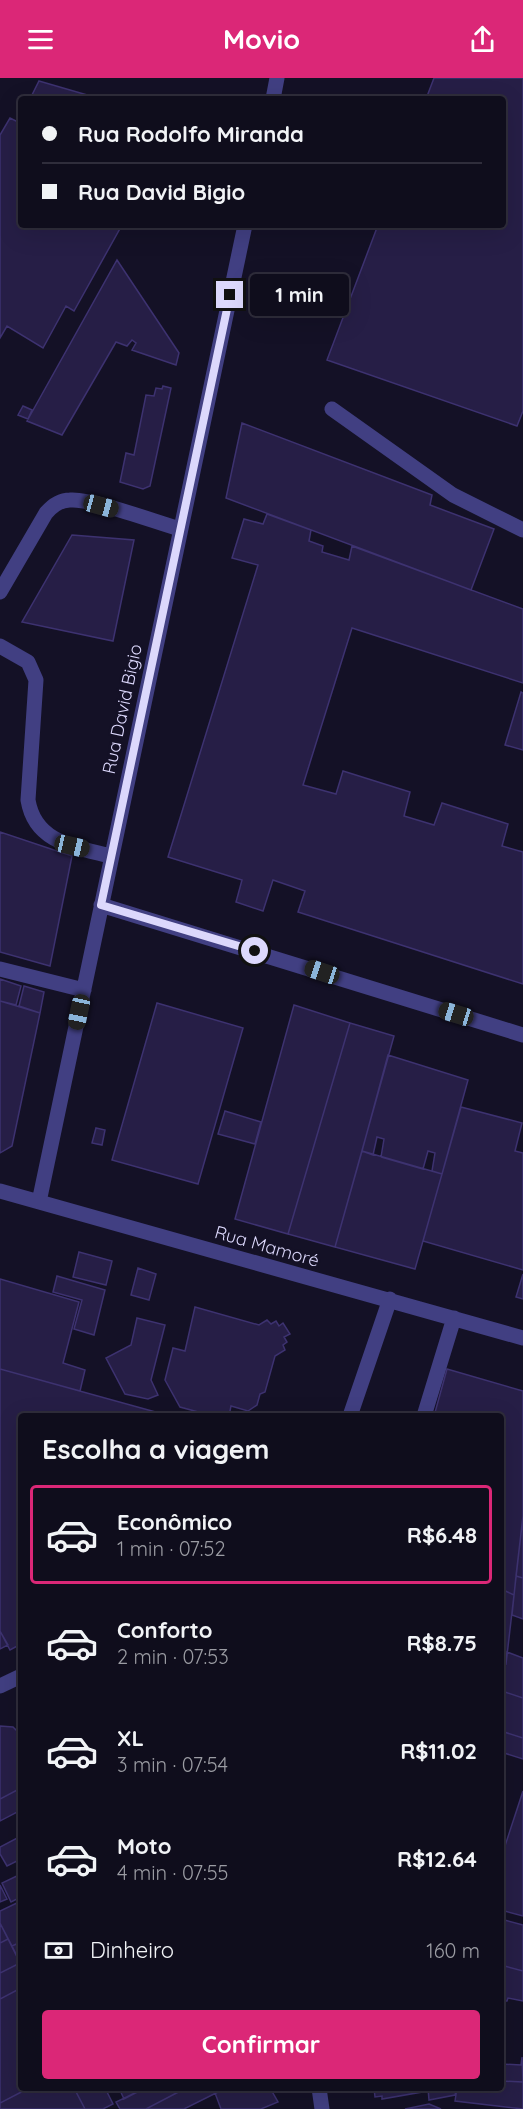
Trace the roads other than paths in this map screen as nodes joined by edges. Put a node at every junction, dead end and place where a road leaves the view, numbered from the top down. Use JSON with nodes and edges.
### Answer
{"nodes":[{"id":1,"x":277,"y":78,"type":"edge"},
{"id":2,"x":274,"y":96,"type":"edge"},
{"id":3,"x":244,"y":228,"type":"edge"},
{"id":4,"x":332,"y":409,"type":"dead end"},
{"id":5,"x":180,"y":529,"type":"junction"},
{"id":6,"x":523,"y":531,"type":"edge"},
{"id":7,"x":0,"y":592,"type":"edge"},
{"id":8,"x":0,"y":646,"type":"edge"},
{"id":9,"x":111,"y":856,"type":"junction"},
{"id":10,"x":101,"y":905,"type":"junction"},
{"id":11,"x":0,"y":969,"type":"edge"},
{"id":12,"x":84,"y":990,"type":"junction"},
{"id":13,"x":523,"y":1035,"type":"edge"},
{"id":14,"x":0,"y":1191,"type":"edge"},
{"id":15,"x":39,"y":1202,"type":"junction"},
{"id":16,"x":390,"y":1299,"type":"junction"},
{"id":17,"x":454,"y":1318,"type":"junction"},
{"id":18,"x":523,"y":1338,"type":"edge"},
{"id":19,"x":351,"y":1413,"type":"edge"},
{"id":20,"x":425,"y":1413,"type":"edge"},
{"id":21,"x":18,"y":1677,"type":"edge"},
{"id":22,"x":0,"y":1686,"type":"edge"},
{"id":23,"x":320,"y":2091,"type":"edge"},
{"id":24,"x":322,"y":2109,"type":"edge"}],
"edges":[{"from":1,"to":2,"type":"street"},
{"from":3,"to":5,"type":"street","name":"Rua David Bigio"},
{"from":4,"to":6,"type":"street"},
{"from":5,"to":7,"type":"street"},
{"from":5,"to":9,"type":"street","name":"Rua David Bigio"},
{"from":8,"to":9,"type":"street"},
{"from":9,"to":10,"type":"street","name":"Rua David Bigio"},
{"from":10,"to":12,"type":"street","name":"Rua David Bigio"},
{"from":10,"to":13,"type":"street"},
{"from":11,"to":12,"type":"street"},
{"from":12,"to":15,"type":"street","name":"Rua David Bigio"},
{"from":14,"to":15,"type":"street","name":"Rua Mamoré"},
{"from":15,"to":16,"type":"street","name":"Rua Mamoré"},
{"from":16,"to":17,"type":"street","name":"Rua Mamoré"},
{"from":16,"to":19,"type":"street"},
{"from":17,"to":18,"type":"street","name":"Rua Mamoré"},
{"from":17,"to":20,"type":"street"},
{"from":21,"to":22,"type":"street"},
{"from":23,"to":24,"type":"street"}]}
